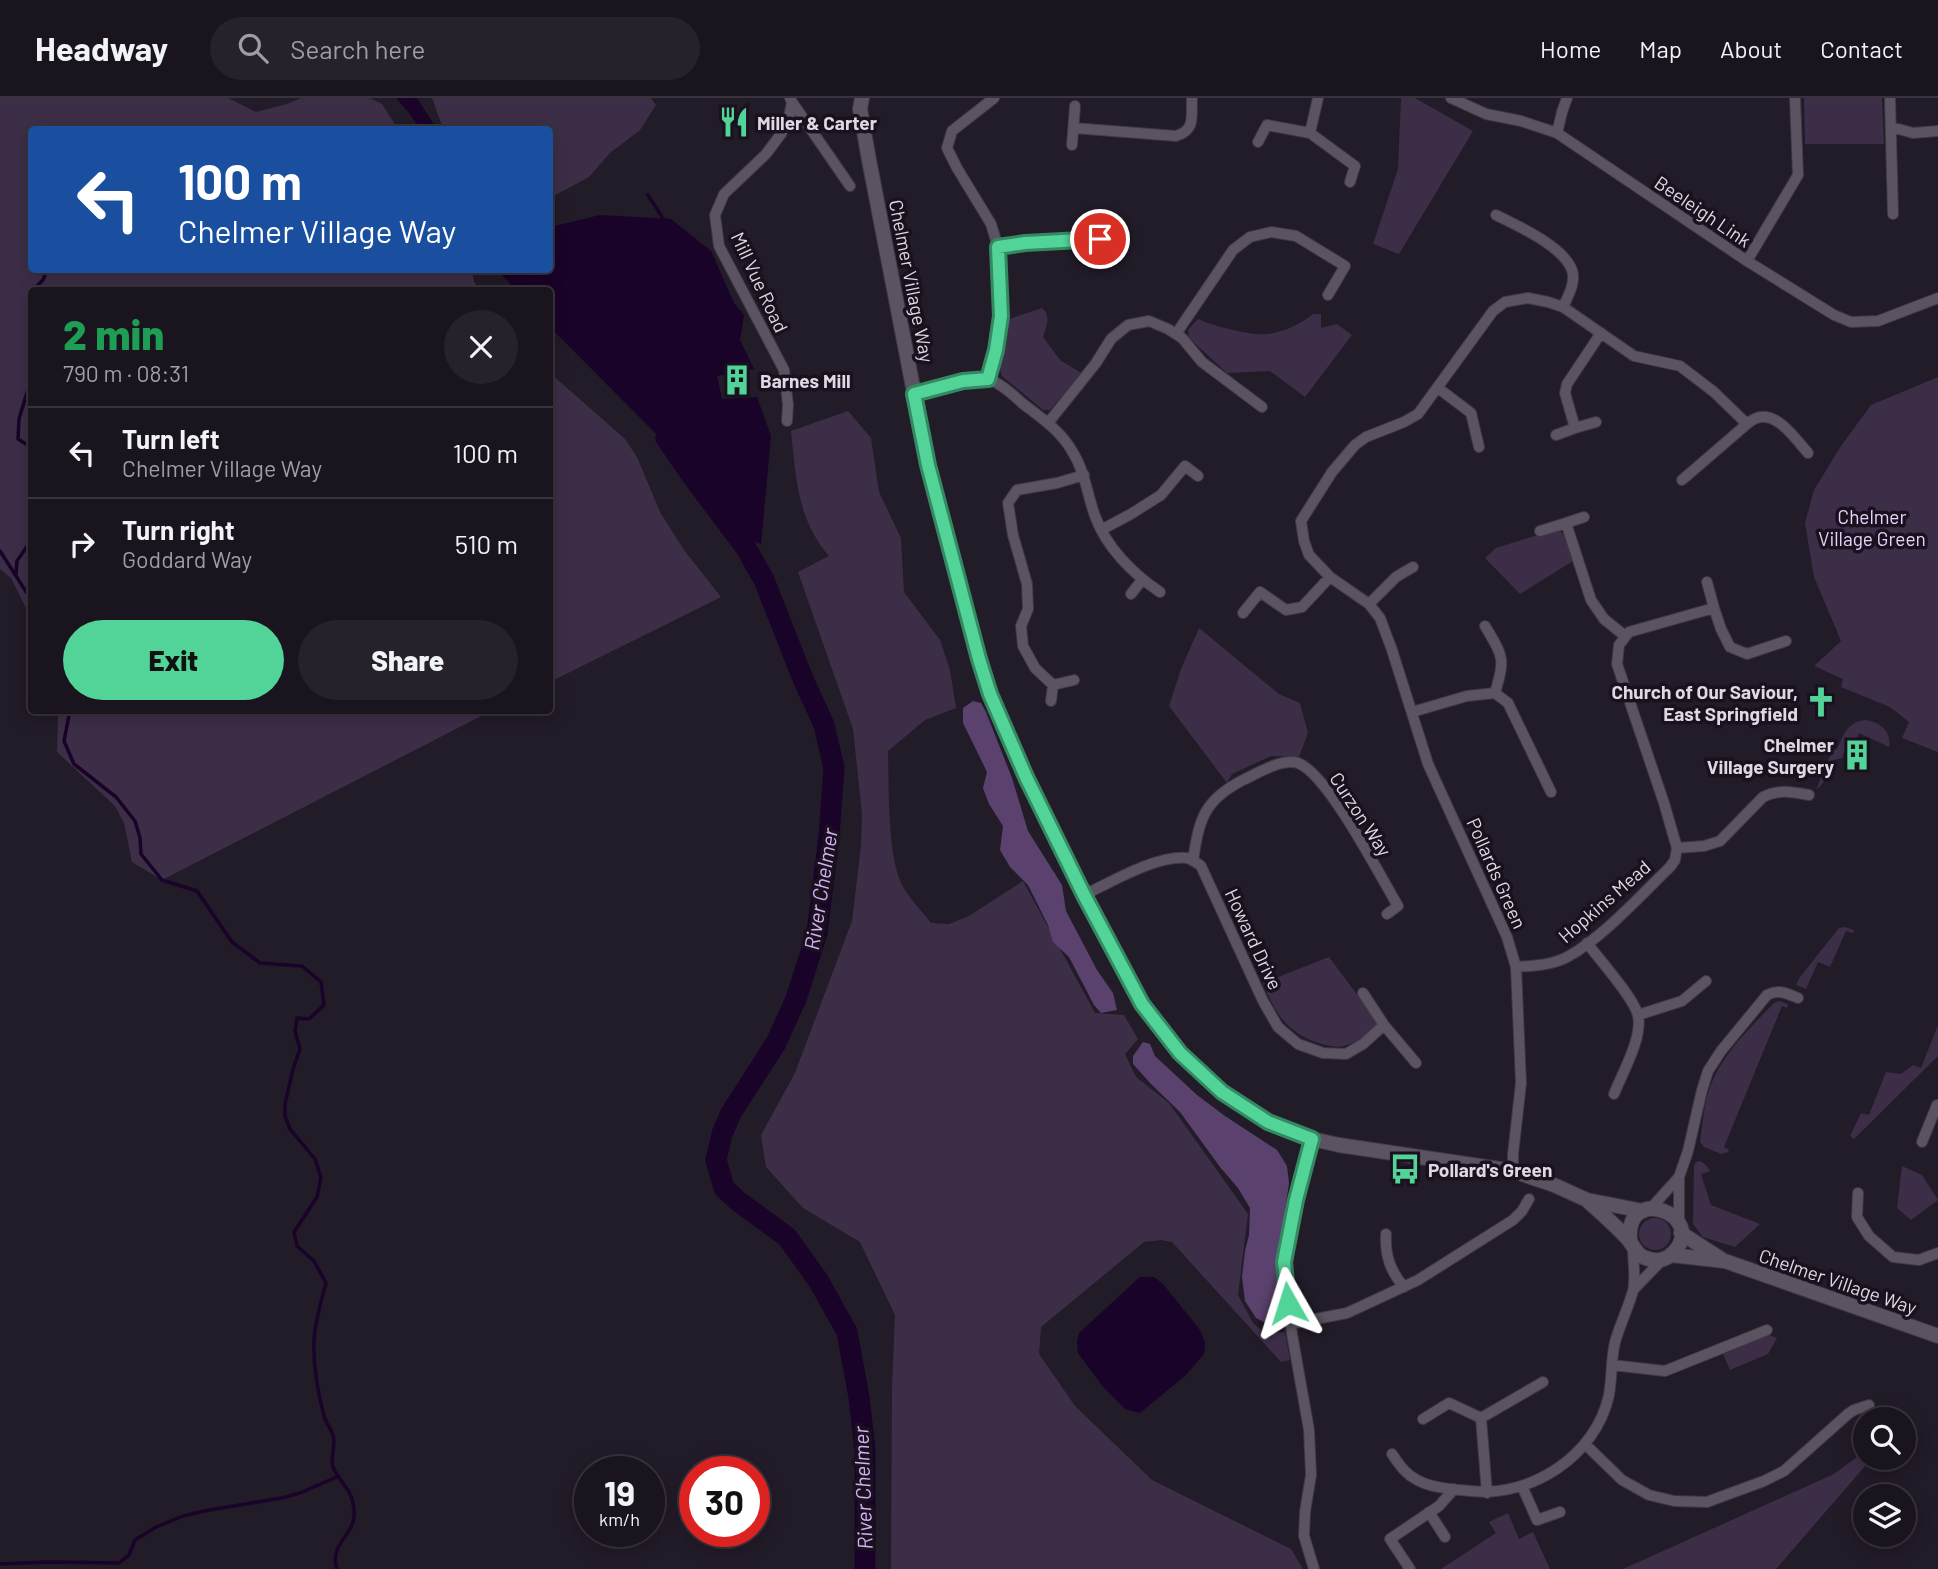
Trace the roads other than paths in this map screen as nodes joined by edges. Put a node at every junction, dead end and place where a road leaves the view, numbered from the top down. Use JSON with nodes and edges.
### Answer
{"nodes":[{"id":1,"x":994,"y":98,"type":"edge"},
{"id":2,"x":1192,"y":98,"type":"edge"},
{"id":3,"x":1318,"y":98,"type":"edge"},
{"id":4,"x":1451,"y":98,"type":"edge"},
{"id":5,"x":1567,"y":98,"type":"edge"},
{"id":6,"x":1796,"y":98,"type":"edge"},
{"id":7,"x":1891,"y":98,"type":"edge"},
{"id":8,"x":791,"y":100,"type":"edge"},
{"id":9,"x":858,"y":102,"type":"edge"},
{"id":10,"x":1075,"y":106,"type":"dead end"},
{"id":11,"x":1891,"y":127,"type":"junction"},
{"id":12,"x":1074,"y":128,"type":"junction"},
{"id":13,"x":1938,"y":131,"type":"edge"},
{"id":14,"x":1558,"y":132,"type":"junction"},
{"id":15,"x":1310,"y":133,"type":"junction"},
{"id":16,"x":1258,"y":142,"type":"dead end"},
{"id":17,"x":1072,"y":145,"type":"dead end"},
{"id":18,"x":1350,"y":182,"type":"dead end"},
{"id":19,"x":850,"y":186,"type":"dead end"},
{"id":20,"x":1893,"y":214,"type":"dead end"},
{"id":21,"x":1496,"y":215,"type":"dead end"},
{"id":22,"x":1100,"y":239,"type":"dead end"},
{"id":23,"x":998,"y":247,"type":"junction"},
{"id":24,"x":1747,"y":261,"type":"junction"},
{"id":25,"x":1328,"y":295,"type":"dead end"},
{"id":26,"x":1938,"y":298,"type":"edge"},
{"id":27,"x":1563,"y":307,"type":"junction"},
{"id":28,"x":1601,"y":333,"type":"junction"},
{"id":29,"x":1176,"y":334,"type":"junction"},
{"id":30,"x":988,"y":379,"type":"junction"},
{"id":31,"x":1438,"y":388,"type":"junction"},
{"id":32,"x":914,"y":394,"type":"junction"},
{"id":33,"x":1262,"y":407,"type":"dead end"},
{"id":34,"x":787,"y":421,"type":"dead end"},
{"id":35,"x":1596,"y":422,"type":"dead end"},
{"id":36,"x":1048,"y":423,"type":"junction"},
{"id":37,"x":1747,"y":424,"type":"junction"},
{"id":38,"x":1576,"y":428,"type":"junction"},
{"id":39,"x":1556,"y":435,"type":"dead end"},
{"id":40,"x":1479,"y":447,"type":"dead end"},
{"id":41,"x":1808,"y":453,"type":"dead end"},
{"id":42,"x":1084,"y":475,"type":"junction"},
{"id":43,"x":1198,"y":476,"type":"dead end"},
{"id":44,"x":1682,"y":480,"type":"dead end"},
{"id":45,"x":1584,"y":517,"type":"dead end"},
{"id":46,"x":1566,"y":523,"type":"junction"},
{"id":47,"x":1101,"y":530,"type":"junction"},
{"id":48,"x":1540,"y":531,"type":"dead end"},
{"id":49,"x":1413,"y":566,"type":"dead end"},
{"id":50,"x":1331,"y":577,"type":"junction"},
{"id":51,"x":1142,"y":580,"type":"junction"},
{"id":52,"x":1707,"y":582,"type":"dead end"},
{"id":53,"x":1160,"y":592,"type":"dead end"},
{"id":54,"x":1131,"y":594,"type":"dead end"},
{"id":55,"x":1369,"y":604,"type":"junction"},
{"id":56,"x":1714,"y":608,"type":"junction"},
{"id":57,"x":1243,"y":613,"type":"dead end"},
{"id":58,"x":1485,"y":626,"type":"dead end"},
{"id":59,"x":1625,"y":636,"type":"junction"},
{"id":60,"x":1786,"y":640,"type":"dead end"},
{"id":61,"x":1074,"y":680,"type":"dead end"},
{"id":62,"x":1053,"y":685,"type":"junction"},
{"id":63,"x":1495,"y":693,"type":"junction"},
{"id":64,"x":1051,"y":701,"type":"dead end"},
{"id":65,"x":1412,"y":712,"type":"junction"},
{"id":66,"x":1551,"y":792,"type":"dead end"},
{"id":67,"x":1809,"y":795,"type":"dead end"},
{"id":68,"x":1677,"y":848,"type":"junction"},
{"id":69,"x":1193,"y":861,"type":"junction"},
{"id":70,"x":1084,"y":895,"type":"junction"},
{"id":71,"x":1387,"y":914,"type":"dead end"},
{"id":72,"x":1587,"y":943,"type":"junction"},
{"id":73,"x":1516,"y":967,"type":"junction"},
{"id":74,"x":1706,"y":981,"type":"dead end"},
{"id":75,"x":1363,"y":993,"type":"dead end"},
{"id":76,"x":1798,"y":998,"type":"dead end"},
{"id":77,"x":1639,"y":1015,"type":"junction"},
{"id":78,"x":1384,"y":1025,"type":"junction"},
{"id":79,"x":1416,"y":1063,"type":"dead end"},
{"id":80,"x":1614,"y":1094,"type":"dead end"},
{"id":81,"x":1936,"y":1113,"type":"edge"},
{"id":82,"x":1312,"y":1139,"type":"junction"},
{"id":83,"x":1922,"y":1142,"type":"dead end"},
{"id":84,"x":1513,"y":1171,"type":"junction"},
{"id":85,"x":1679,"y":1177,"type":"junction"},
{"id":86,"x":1858,"y":1193,"type":"dead end"},
{"id":87,"x":1530,"y":1199,"type":"dead end"},
{"id":88,"x":1587,"y":1200,"type":"junction"},
{"id":89,"x":1647,"y":1210,"type":"junction"},
{"id":90,"x":1680,"y":1229,"type":"junction"},
{"id":91,"x":1386,"y":1234,"type":"dead end"},
{"id":92,"x":1632,"y":1244,"type":"junction"},
{"id":93,"x":1938,"y":1253,"type":"edge"},
{"id":94,"x":1667,"y":1257,"type":"junction"},
{"id":95,"x":1725,"y":1261,"type":"junction"},
{"id":96,"x":1404,"y":1286,"type":"junction"},
{"id":97,"x":1634,"y":1289,"type":"junction"},
{"id":98,"x":1290,"y":1324,"type":"junction"},
{"id":99,"x":1767,"y":1330,"type":"dead end"},
{"id":100,"x":1938,"y":1336,"type":"edge"},
{"id":101,"x":1612,"y":1365,"type":"junction"},
{"id":102,"x":1542,"y":1382,"type":"dead end"},
{"id":103,"x":1870,"y":1405,"type":"dead end"},
{"id":104,"x":1423,"y":1419,"type":"dead end"},
{"id":105,"x":1481,"y":1419,"type":"junction"},
{"id":106,"x":1585,"y":1444,"type":"junction"},
{"id":107,"x":1392,"y":1454,"type":"dead end"},
{"id":108,"x":1522,"y":1486,"type":"junction"},
{"id":109,"x":1454,"y":1489,"type":"junction"},
{"id":110,"x":1487,"y":1493,"type":"junction"},
{"id":111,"x":1429,"y":1512,"type":"junction"},
{"id":112,"x":1560,"y":1512,"type":"dead end"},
{"id":113,"x":1445,"y":1537,"type":"dead end"},
{"id":114,"x":1314,"y":1569,"type":"edge"},
{"id":115,"x":1410,"y":1569,"type":"edge"}],
"edges":[{"from":1,"to":23,"type":"street"},
{"from":2,"to":12,"type":"street"},
{"from":3,"to":15,"type":"street"},
{"from":4,"to":14,"type":"street","name":"Beeleigh Link"},
{"from":5,"to":14,"type":"street"},
{"from":6,"to":24,"type":"street"},
{"from":7,"to":11,"type":"street"},
{"from":8,"to":19,"type":"street"},
{"from":8,"to":34,"type":"street","name":"Mill Vue Road"},
{"from":9,"to":32,"type":"street","name":"Chelmer Village Way"},
{"from":10,"to":12,"type":"street"},
{"from":11,"to":13,"type":"street"},
{"from":11,"to":20,"type":"street"},
{"from":12,"to":17,"type":"street"},
{"from":14,"to":24,"type":"street","name":"Beeleigh Link"},
{"from":15,"to":16,"type":"street"},
{"from":15,"to":18,"type":"street"},
{"from":21,"to":27,"type":"street"},
{"from":22,"to":23,"type":"street"},
{"from":23,"to":30,"type":"street"},
{"from":24,"to":26,"type":"street","name":"Beeleigh Link"},
{"from":25,"to":29,"type":"street"},
{"from":27,"to":28,"type":"street","name":"Pollards Green"},
{"from":27,"to":31,"type":"street","name":"Pollards Green"},
{"from":28,"to":37,"type":"street","name":"Pollards Green"},
{"from":28,"to":38,"type":"street"},
{"from":29,"to":33,"type":"street"},
{"from":29,"to":36,"type":"street"},
{"from":30,"to":32,"type":"street"},
{"from":30,"to":36,"type":"street"},
{"from":31,"to":40,"type":"street"},
{"from":31,"to":50,"type":"street","name":"Pollards Green"},
{"from":32,"to":70,"type":"street","name":"Chelmer Village Way"},
{"from":35,"to":38,"type":"street"},
{"from":36,"to":42,"type":"street"},
{"from":37,"to":41,"type":"street"},
{"from":37,"to":44,"type":"street"},
{"from":38,"to":39,"type":"street"},
{"from":42,"to":47,"type":"street"},
{"from":42,"to":62,"type":"street"},
{"from":43,"to":47,"type":"street"},
{"from":45,"to":46,"type":"street"},
{"from":46,"to":48,"type":"street"},
{"from":46,"to":59,"type":"street"},
{"from":47,"to":51,"type":"street"},
{"from":49,"to":55,"type":"street"},
{"from":50,"to":55,"type":"street","name":"Pollards Green"},
{"from":50,"to":57,"type":"street"},
{"from":51,"to":53,"type":"street"},
{"from":51,"to":54,"type":"street"},
{"from":52,"to":56,"type":"street"},
{"from":55,"to":65,"type":"street","name":"Pollards Green"},
{"from":56,"to":59,"type":"street"},
{"from":56,"to":60,"type":"street"},
{"from":58,"to":63,"type":"street"},
{"from":59,"to":68,"type":"street"},
{"from":61,"to":62,"type":"street"},
{"from":62,"to":64,"type":"street"},
{"from":63,"to":65,"type":"street"},
{"from":63,"to":66,"type":"street"},
{"from":65,"to":73,"type":"street","name":"Pollards Green"},
{"from":67,"to":68,"type":"street"},
{"from":68,"to":72,"type":"street","name":"Hopkins Mead"},
{"from":69,"to":70,"type":"street"},
{"from":69,"to":71,"type":"street","name":"Curzon Way"},
{"from":69,"to":78,"type":"street","name":"Howard Drive"},
{"from":70,"to":82,"type":"street","name":"Chelmer Village Way"},
{"from":72,"to":73,"type":"street","name":"Hopkins Mead"},
{"from":72,"to":77,"type":"street"},
{"from":73,"to":84,"type":"street","name":"Pollards Green"},
{"from":74,"to":77,"type":"street"},
{"from":75,"to":78,"type":"street"},
{"from":76,"to":85,"type":"street"},
{"from":77,"to":80,"type":"street"},
{"from":78,"to":79,"type":"street"},
{"from":81,"to":83,"type":"street"},
{"from":82,"to":84,"type":"street","name":"Chelmer Village Way"},
{"from":82,"to":98,"type":"street"},
{"from":84,"to":88,"type":"street","name":"Chelmer Village Way"},
{"from":85,"to":89,"type":"street"},
{"from":85,"to":90,"type":"street"},
{"from":86,"to":93,"type":"street"},
{"from":87,"to":96,"type":"street"},
{"from":88,"to":89,"type":"street","name":"Chelmer Village Way"},
{"from":88,"to":92,"type":"street","name":"Chelmer Village Way"},
{"from":89,"to":90,"type":"street","name":"Chelmer Village Way"},
{"from":89,"to":92,"type":"street"},
{"from":90,"to":94,"type":"street"},
{"from":90,"to":95,"type":"street","name":"Chelmer Village Way"},
{"from":91,"to":96,"type":"street"},
{"from":92,"to":94,"type":"street","name":"Chelmer Village Way"},
{"from":92,"to":97,"type":"street"},
{"from":94,"to":95,"type":"street","name":"Chelmer Village Way"},
{"from":94,"to":97,"type":"street"},
{"from":95,"to":100,"type":"street","name":"Chelmer Village Way"},
{"from":96,"to":98,"type":"street"},
{"from":97,"to":101,"type":"street"},
{"from":98,"to":114,"type":"street"},
{"from":99,"to":101,"type":"street"},
{"from":101,"to":106,"type":"street"},
{"from":102,"to":105,"type":"street"},
{"from":103,"to":106,"type":"street"},
{"from":104,"to":105,"type":"street"},
{"from":105,"to":110,"type":"street"},
{"from":106,"to":108,"type":"street"},
{"from":107,"to":109,"type":"street"},
{"from":108,"to":110,"type":"street"},
{"from":108,"to":112,"type":"street"},
{"from":109,"to":110,"type":"street"},
{"from":109,"to":111,"type":"street"},
{"from":111,"to":113,"type":"street"},
{"from":111,"to":115,"type":"street"}]}
